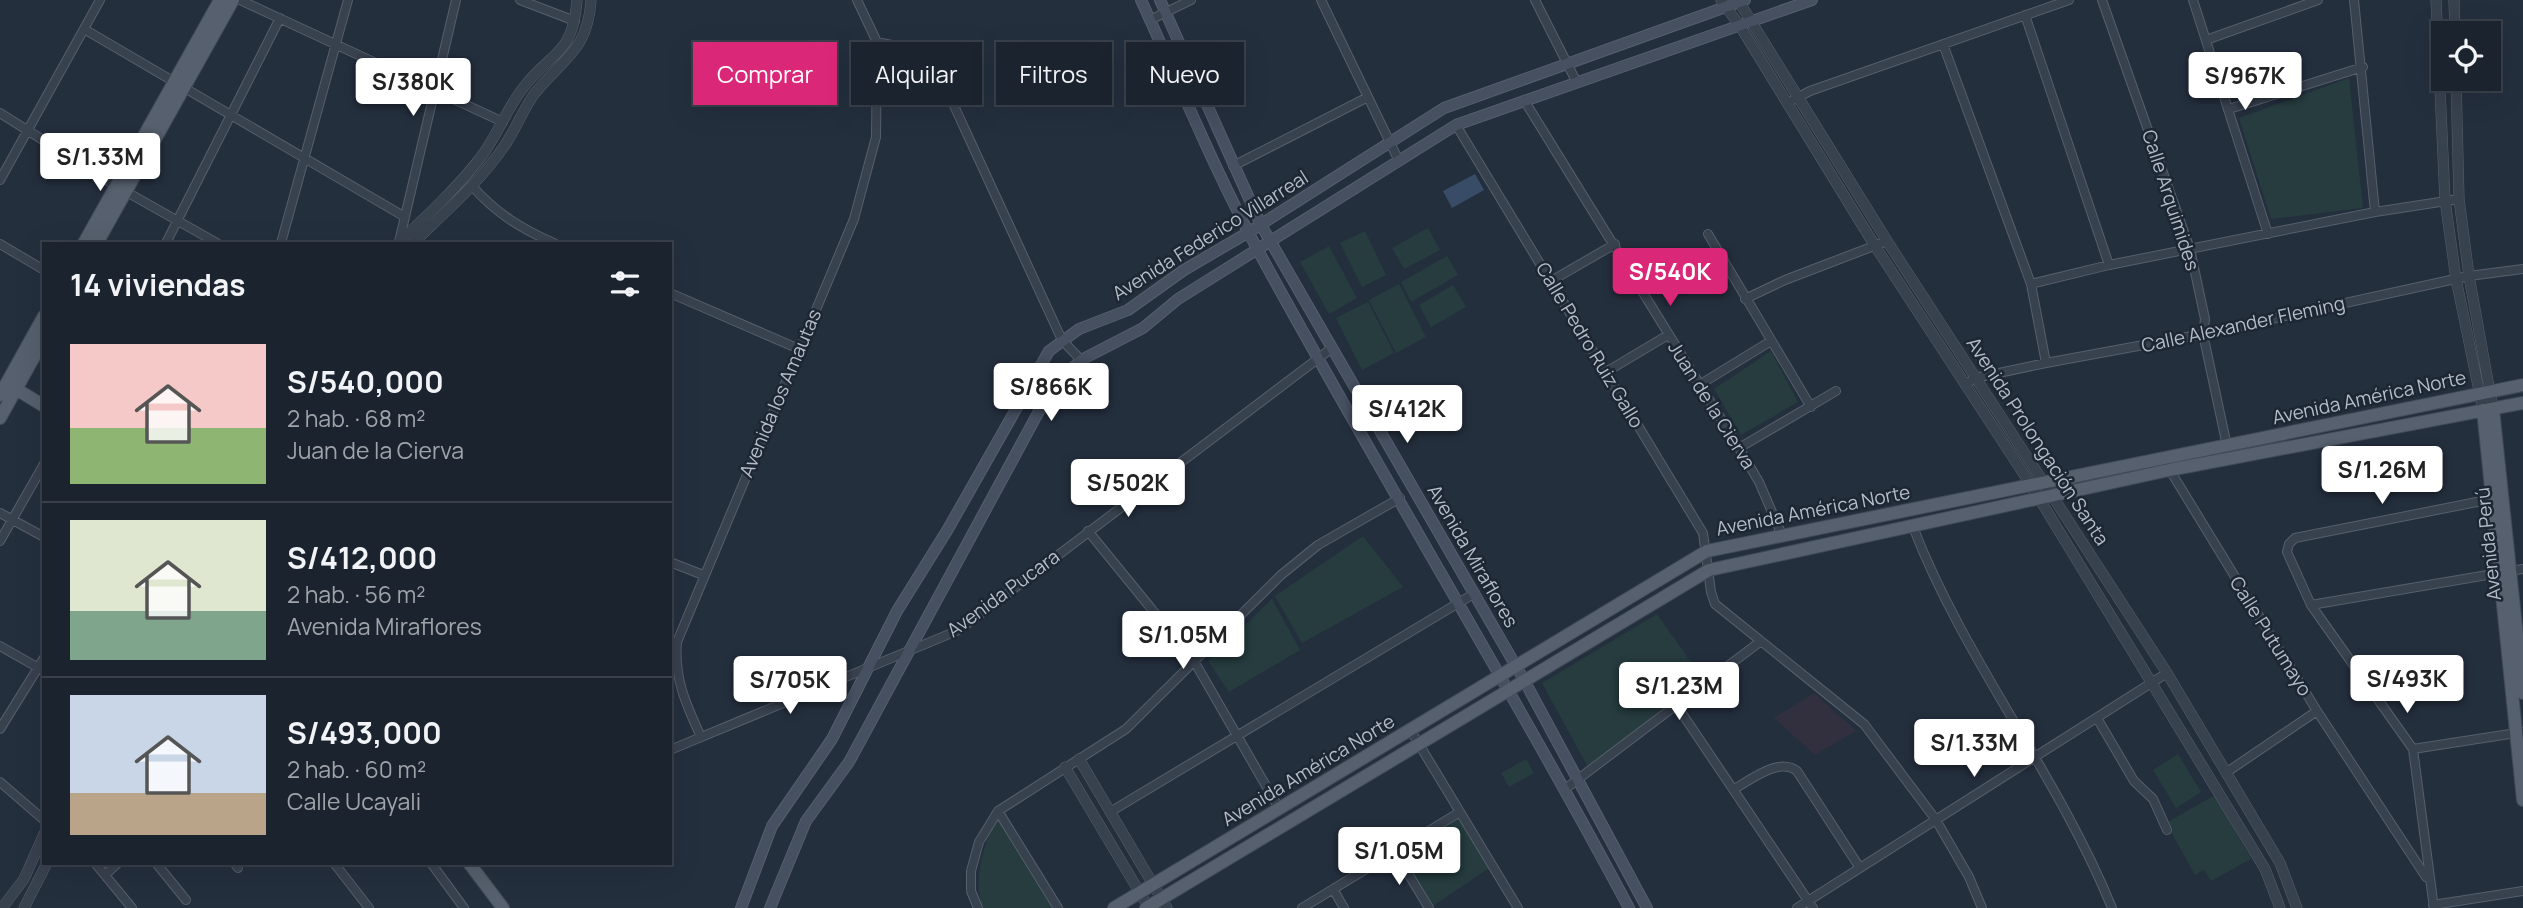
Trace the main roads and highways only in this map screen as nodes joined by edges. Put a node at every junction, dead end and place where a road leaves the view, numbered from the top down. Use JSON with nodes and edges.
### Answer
{"nodes":[{"id":1,"x":220,"y":0,"type":"edge"},
{"id":2,"x":233,"y":0,"type":"edge"},
{"id":3,"x":1141,"y":0,"type":"edge"},
{"id":4,"x":1160,"y":0,"type":"edge"},
{"id":5,"x":1812,"y":0,"type":"edge"},
{"id":6,"x":1741,"y":1,"type":"edge"},
{"id":7,"x":1723,"y":4,"type":"edge"},
{"id":8,"x":179,"y":85,"type":"junction"},
{"id":9,"x":121,"y":189,"type":"junction"},
{"id":10,"x":1261,"y":225,"type":"junction"},
{"id":11,"x":1249,"y":232,"type":"junction"},
{"id":12,"x":1270,"y":239,"type":"junction"},
{"id":13,"x":86,"y":242,"type":"edge"},
{"id":14,"x":97,"y":242,"type":"edge"},
{"id":15,"x":1258,"y":251,"type":"junction"},
{"id":16,"x":42,"y":320,"type":"edge"},
{"id":17,"x":42,"y":341,"type":"edge"},
{"id":18,"x":2523,"y":385,"type":"edge"},
{"id":19,"x":5,"y":387,"type":"edge"},
{"id":20,"x":2523,"y":403,"type":"edge"},
{"id":21,"x":42,"y":405,"type":"edge"},
{"id":22,"x":2488,"y":410,"type":"junction"},
{"id":23,"x":0,"y":418,"type":"edge"},
{"id":24,"x":2167,"y":464,"type":"junction"},
{"id":25,"x":1410,"y":482,"type":"junction"},
{"id":26,"x":1398,"y":494,"type":"junction"},
{"id":27,"x":1871,"y":519,"type":"junction"},
{"id":28,"x":1874,"y":535,"type":"junction"},
{"id":29,"x":2511,"y":570,"type":"edge"},
{"id":30,"x":2520,"y":639,"type":"edge"},
{"id":31,"x":1517,"y":667,"type":"junction"},
{"id":32,"x":1502,"y":676,"type":"junction"},
{"id":33,"x":1524,"y":680,"type":"junction"},
{"id":34,"x":1509,"y":689,"type":"junction"},
{"id":35,"x":2523,"y":693,"type":"edge"},
{"id":36,"x":2520,"y":732,"type":"edge"},
{"id":37,"x":2523,"y":800,"type":"edge"},
{"id":38,"x":471,"y":865,"type":"edge"},
{"id":39,"x":1164,"y":903,"type":"edge"},
{"id":40,"x":503,"y":908,"type":"edge"},
{"id":41,"x":741,"y":908,"type":"edge"},
{"id":42,"x":770,"y":908,"type":"edge"},
{"id":43,"x":1114,"y":908,"type":"edge"},
{"id":44,"x":1148,"y":908,"type":"edge"},
{"id":45,"x":1629,"y":908,"type":"edge"},
{"id":46,"x":1647,"y":908,"type":"edge"}],
"edges":[{"from":1,"to":8,"type":"main road"},
{"from":2,"to":8,"type":"main road"},
{"from":3,"to":11,"type":"main road","name":"Avenida Miraflores"},
{"from":4,"to":10,"type":"main road","name":"Avenida Miraflores"},
{"from":5,"to":12,"type":"main road","name":"Avenida Federico Villarreal"},
{"from":6,"to":7,"type":"main road","name":"Avenida Federico Villarreal"},
{"from":7,"to":10,"type":"main road","name":"Avenida Federico Villarreal"},
{"from":8,"to":9,"type":"main road"},
{"from":9,"to":13,"type":"main road"},
{"from":9,"to":14,"type":"main road"},
{"from":10,"to":11,"type":"main road","name":"Avenida Federico Villarreal"},
{"from":10,"to":12,"type":"main road","name":"Avenida Miraflores"},
{"from":11,"to":15,"type":"main road","name":"Avenida Miraflores"},
{"from":11,"to":41,"type":"main road","name":"Avenida Federico Villarreal"},
{"from":12,"to":15,"type":"main road"},
{"from":12,"to":25,"type":"main road","name":"Avenida Miraflores"},
{"from":15,"to":26,"type":"main road","name":"Avenida Miraflores"},
{"from":15,"to":42,"type":"main road","name":"Avenida Federico Villarreal"},
{"from":16,"to":19,"type":"main road"},
{"from":17,"to":19,"type":"main road"},
{"from":18,"to":24,"type":"main road","name":"Avenida América Norte"},
{"from":19,"to":21,"type":"main road"},
{"from":19,"to":23,"type":"main road"},
{"from":20,"to":22,"type":"main road","name":"Avenida América Norte"},
{"from":22,"to":24,"type":"main road","name":"Avenida América Norte"},
{"from":22,"to":29,"type":"main road","name":"Avenida Perú"},
{"from":22,"to":29,"type":"main road","name":"Avenida Perú"},
{"from":24,"to":27,"type":"main road","name":"Avenida América Norte"},
{"from":24,"to":28,"type":"main road","name":"Avenida América Norte"},
{"from":25,"to":26,"type":"main road"},
{"from":25,"to":31,"type":"main road","name":"Avenida Miraflores"},
{"from":26,"to":32,"type":"main road","name":"Avenida Miraflores"},
{"from":27,"to":28,"type":"main road"},
{"from":27,"to":31,"type":"main road","name":"Avenida América Norte"},
{"from":28,"to":33,"type":"main road","name":"Avenida América Norte"},
{"from":29,"to":30,"type":"main road","name":"Avenida Perú"},
{"from":29,"to":36,"type":"main road","name":"Avenida Perú"},
{"from":30,"to":35,"type":"main road","name":"Avenida Perú"},
{"from":31,"to":32,"type":"main road","name":"Avenida América Norte"},
{"from":31,"to":33,"type":"main road","name":"Avenida Miraflores"},
{"from":32,"to":34,"type":"main road","name":"Avenida Miraflores"},
{"from":32,"to":43,"type":"main road","name":"Avenida América Norte"},
{"from":33,"to":34,"type":"main road","name":"Avenida América Norte"},
{"from":33,"to":46,"type":"main road","name":"Avenida Miraflores"},
{"from":34,"to":39,"type":"main road","name":"Avenida América Norte"},
{"from":34,"to":45,"type":"main road","name":"Avenida Miraflores"},
{"from":36,"to":37,"type":"main road","name":"Avenida Perú"},
{"from":38,"to":40,"type":"main road"},
{"from":39,"to":44,"type":"main road","name":"Avenida América Norte"}]}
